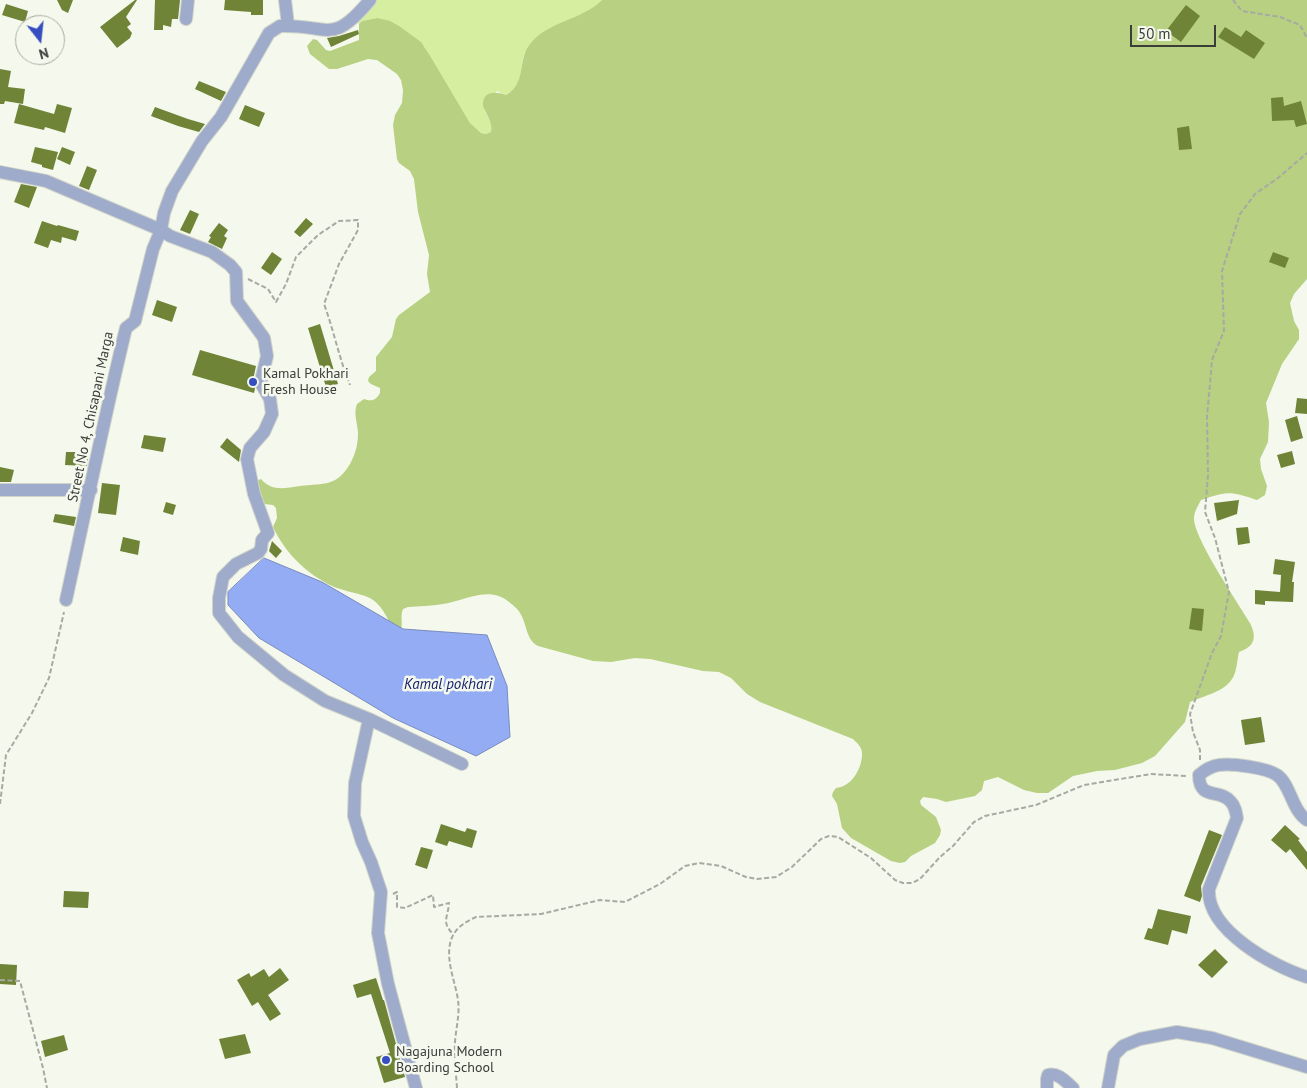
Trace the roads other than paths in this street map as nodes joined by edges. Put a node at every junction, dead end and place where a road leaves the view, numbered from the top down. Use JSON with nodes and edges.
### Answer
{"nodes":[{"id":1,"x":188,"y":0,"type":"edge"},
{"id":2,"x":285,"y":0,"type":"edge"},
{"id":3,"x":370,"y":0,"type":"edge"},
{"id":4,"x":186,"y":19,"type":"dead end"},
{"id":5,"x":288,"y":25,"type":"junction"},
{"id":6,"x":0,"y":172,"type":"edge"},
{"id":7,"x":161,"y":230,"type":"junction"},
{"id":8,"x":0,"y":490,"type":"edge"},
{"id":9,"x":91,"y":490,"type":"junction"},
{"id":10,"x":66,"y":600,"type":"road end"},
{"id":11,"x":369,"y":719,"type":"junction"},
{"id":12,"x":462,"y":764,"type":"dead end"},
{"id":13,"x":1307,"y":820,"type":"edge"},
{"id":14,"x":1307,"y":977,"type":"edge"},
{"id":15,"x":1307,"y":1067,"type":"edge"},
{"id":16,"x":416,"y":1088,"type":"edge"},
{"id":17,"x":1047,"y":1088,"type":"edge"},
{"id":18,"x":1073,"y":1088,"type":"edge"},
{"id":19,"x":1108,"y":1088,"type":"edge"}],
"edges":[{"from":1,"to":4,"type":"street"},
{"from":2,"to":5,"type":"street"},
{"from":3,"to":5,"type":"street"},
{"from":5,"to":7,"type":"street","name":"Street No 4, Chisapani Marga"},
{"from":6,"to":7,"type":"street"},
{"from":7,"to":9,"type":"street","name":"Street No 4, Chisapani Marga"},
{"from":7,"to":11,"type":"street"},
{"from":8,"to":9,"type":"street"},
{"from":9,"to":10,"type":"street","name":"Street No 4, Chisapani Marga"},
{"from":11,"to":12,"type":"street"},
{"from":11,"to":16,"type":"street"},
{"from":13,"to":14,"type":"street"},
{"from":15,"to":19,"type":"street"},
{"from":17,"to":18,"type":"street"}]}
